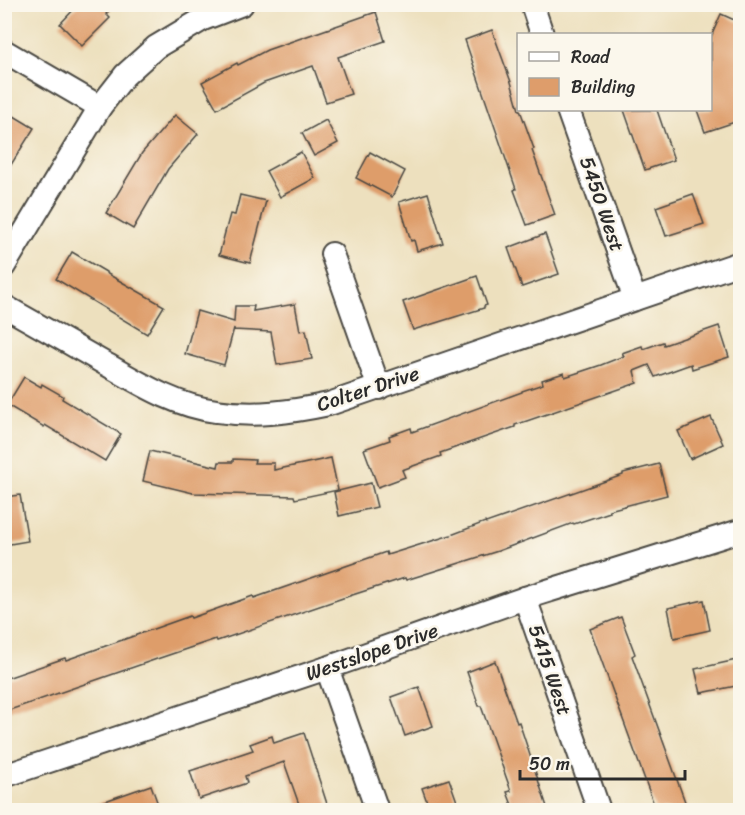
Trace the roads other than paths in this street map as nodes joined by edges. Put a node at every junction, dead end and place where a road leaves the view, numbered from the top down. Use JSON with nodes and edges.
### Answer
{"nodes":[{"id":1,"x":242,"y":4,"type":"edge"},
{"id":2,"x":532,"y":4,"type":"edge"},
{"id":3,"x":542,"y":33,"type":"edge"},
{"id":4,"x":4,"y":51,"type":"edge"},
{"id":5,"x":99,"y":107,"type":"junction"},
{"id":6,"x":568,"y":111,"type":"edge"},
{"id":7,"x":332,"y":254,"type":"dead end"},
{"id":8,"x":741,"y":263,"type":"edge"},
{"id":9,"x":4,"y":266,"type":"edge"},
{"id":10,"x":635,"y":299,"type":"junction"},
{"id":11,"x":4,"y":306,"type":"edge"},
{"id":12,"x":379,"y":388,"type":"junction"},
{"id":13,"x":741,"y":531,"type":"edge"},
{"id":14,"x":525,"y":598,"type":"junction"},
{"id":15,"x":327,"y":668,"type":"junction"},
{"id":16,"x":4,"y":776,"type":"edge"},
{"id":17,"x":377,"y":810,"type":"edge"},
{"id":18,"x":599,"y":810,"type":"edge"}],
"edges":[{"from":1,"to":5,"type":"street"},
{"from":2,"to":3,"type":"street"},
{"from":4,"to":5,"type":"street"},
{"from":5,"to":9,"type":"street"},
{"from":6,"to":10,"type":"street","name":"5450 West"},
{"from":7,"to":12,"type":"street"},
{"from":8,"to":10,"type":"street","name":"Colter Drive"},
{"from":10,"to":12,"type":"street","name":"Colter Drive"},
{"from":11,"to":12,"type":"street","name":"Colter Drive"},
{"from":13,"to":14,"type":"street","name":"Westslope Drive"},
{"from":14,"to":15,"type":"street","name":"Westslope Drive"},
{"from":14,"to":18,"type":"street","name":"5415 West"},
{"from":15,"to":16,"type":"street","name":"Westslope Drive"},
{"from":15,"to":17,"type":"street"}]}
